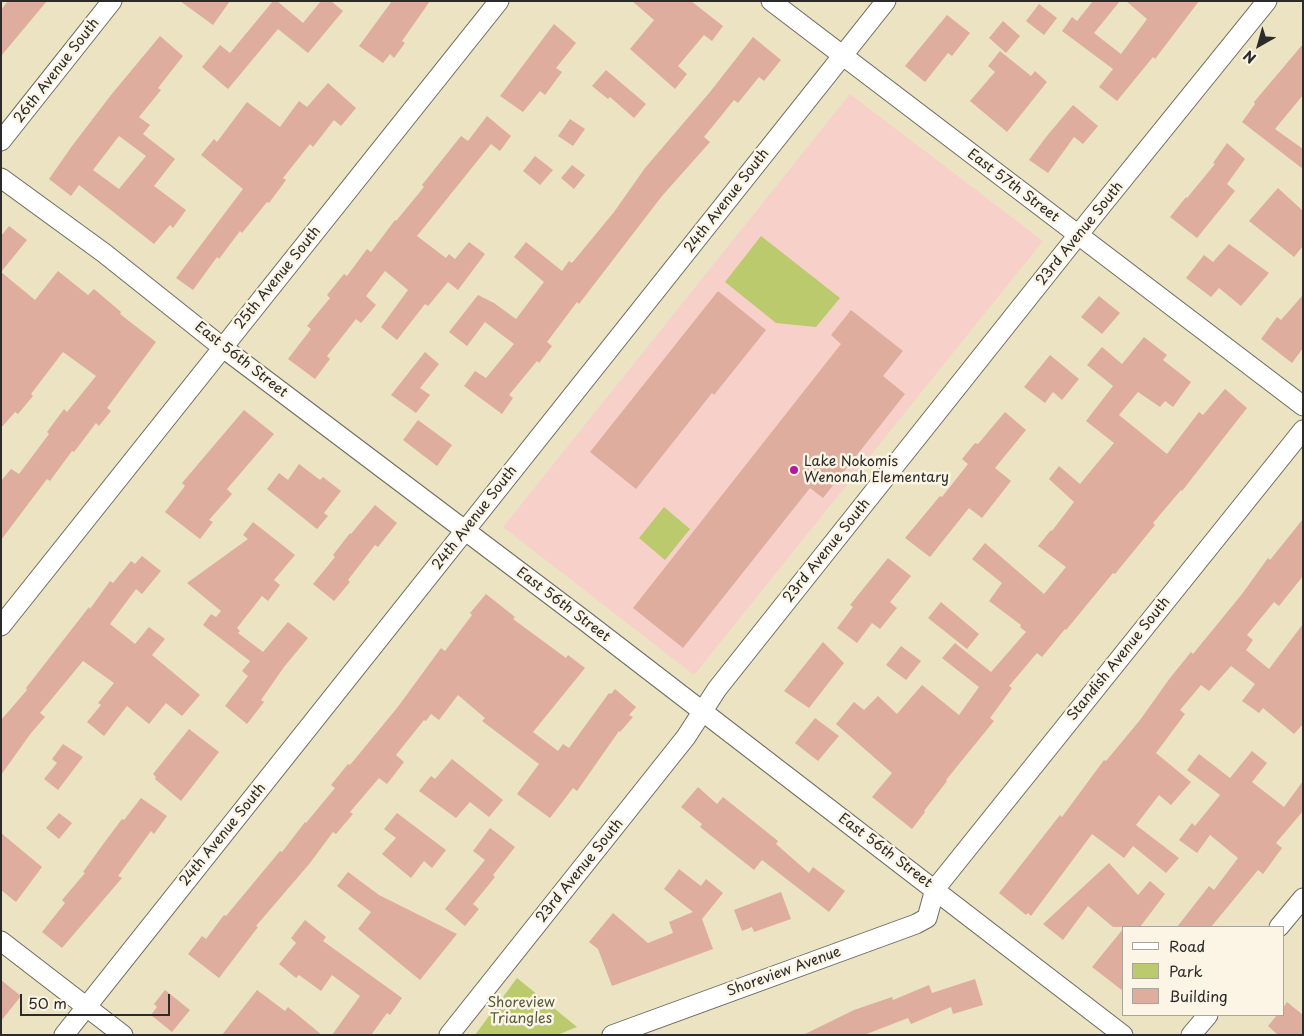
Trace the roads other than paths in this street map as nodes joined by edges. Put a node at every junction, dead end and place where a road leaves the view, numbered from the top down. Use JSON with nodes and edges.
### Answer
{"nodes":[{"id":1,"x":112,"y":1,"type":"edge"},
{"id":2,"x":500,"y":1,"type":"edge"},
{"id":3,"x":771,"y":1,"type":"edge"},
{"id":4,"x":886,"y":1,"type":"edge"},
{"id":5,"x":1268,"y":1,"type":"edge"},
{"id":6,"x":842,"y":56,"type":"junction"},
{"id":7,"x":1,"y":141,"type":"edge"},
{"id":8,"x":1,"y":178,"type":"edge"},
{"id":9,"x":1078,"y":235,"type":"junction"},
{"id":10,"x":222,"y":347,"type":"junction"},
{"id":11,"x":1303,"y":406,"type":"edge"},
{"id":12,"x":1303,"y":430,"type":"edge"},
{"id":13,"x":465,"y":531,"type":"junction"},
{"id":14,"x":1,"y":626,"type":"edge"},
{"id":15,"x":702,"y":712,"type":"junction"},
{"id":16,"x":935,"y":889,"type":"junction"},
{"id":17,"x":1303,"y":898,"type":"edge"},
{"id":18,"x":1280,"y":926,"type":"edge"},
{"id":19,"x":1,"y":941,"type":"edge"},
{"id":20,"x":86,"y":1007,"type":"junction"},
{"id":21,"x":1207,"y":1016,"type":"edge"},
{"id":22,"x":64,"y":1035,"type":"edge"},
{"id":23,"x":123,"y":1035,"type":"edge"},
{"id":24,"x":449,"y":1035,"type":"edge"},
{"id":25,"x":612,"y":1035,"type":"edge"},
{"id":26,"x":1123,"y":1035,"type":"edge"},
{"id":27,"x":1191,"y":1035,"type":"edge"}],
"edges":[{"from":1,"to":7,"type":"street","name":"26th Avenue South"},
{"from":2,"to":10,"type":"street","name":"25th Avenue South"},
{"from":3,"to":6,"type":"street","name":"East 57th Street"},
{"from":4,"to":6,"type":"street","name":"24th Avenue South"},
{"from":5,"to":9,"type":"street","name":"23rd Avenue South"},
{"from":6,"to":9,"type":"street","name":"East 57th Street"},
{"from":6,"to":13,"type":"street","name":"24th Avenue South"},
{"from":8,"to":10,"type":"street","name":"East 56th Street"},
{"from":9,"to":11,"type":"street","name":"East 57th Street"},
{"from":9,"to":15,"type":"street","name":"23rd Avenue South"},
{"from":10,"to":13,"type":"street","name":"East 56th Street"},
{"from":10,"to":14,"type":"street","name":"25th Avenue South"},
{"from":12,"to":16,"type":"street","name":"Standish Avenue South"},
{"from":13,"to":15,"type":"street","name":"East 56th Street"},
{"from":13,"to":20,"type":"street","name":"24th Avenue South"},
{"from":15,"to":16,"type":"street","name":"East 56th Street"},
{"from":15,"to":24,"type":"street","name":"23rd Avenue South"},
{"from":16,"to":25,"type":"street","name":"Shoreview Avenue"},
{"from":16,"to":26,"type":"street","name":"East 56th Street"},
{"from":17,"to":18,"type":"street"},
{"from":19,"to":20,"type":"street"},
{"from":20,"to":22,"type":"street","name":"24th Avenue South"},
{"from":20,"to":23,"type":"street"},
{"from":21,"to":27,"type":"street"}]}
